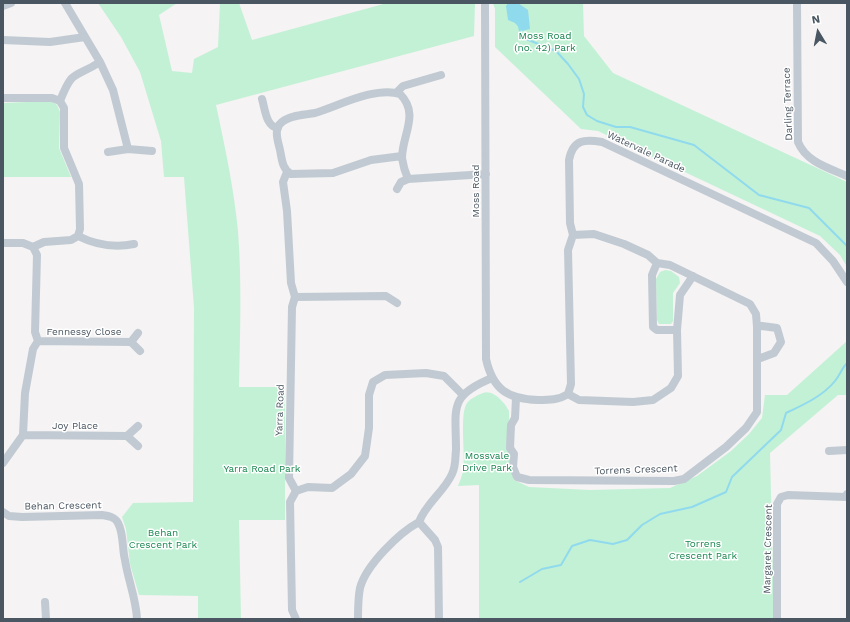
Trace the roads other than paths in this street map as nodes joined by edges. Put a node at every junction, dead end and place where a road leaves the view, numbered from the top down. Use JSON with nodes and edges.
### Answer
{"nodes":[{"id":1,"x":12,"y":3,"type":"edge"},
{"id":2,"x":65,"y":3,"type":"edge"},
{"id":3,"x":485,"y":3,"type":"edge"},
{"id":4,"x":797,"y":3,"type":"edge"},
{"id":5,"x":3,"y":6,"type":"edge"},
{"id":6,"x":85,"y":37,"type":"junction"},
{"id":7,"x":3,"y":40,"type":"edge"},
{"id":8,"x":100,"y":62,"type":"junction"},
{"id":9,"x":441,"y":75,"type":"dead end"},
{"id":10,"x":396,"y":93,"type":"junction"},
{"id":11,"x":3,"y":98,"type":"edge"},
{"id":12,"x":262,"y":99,"type":"dead end"},
{"id":13,"x":60,"y":101,"type":"junction"},
{"id":14,"x":278,"y":128,"type":"junction"},
{"id":15,"x":128,"y":149,"type":"junction"},
{"id":16,"x":152,"y":151,"type":"dead end"},
{"id":17,"x":108,"y":152,"type":"dead end"},
{"id":18,"x":402,"y":156,"type":"junction"},
{"id":19,"x":287,"y":172,"type":"junction"},
{"id":20,"x":486,"y":174,"type":"junction"},
{"id":21,"x":847,"y":176,"type":"edge"},
{"id":22,"x":408,"y":179,"type":"junction"},
{"id":23,"x":397,"y":189,"type":"dead end"},
{"id":24,"x":573,"y":235,"type":"junction"},
{"id":25,"x":78,"y":236,"type":"junction"},
{"id":26,"x":3,"y":243,"type":"edge"},
{"id":27,"x":134,"y":244,"type":"dead end"},
{"id":28,"x":33,"y":247,"type":"junction"},
{"id":29,"x":657,"y":263,"type":"junction"},
{"id":30,"x":693,"y":276,"type":"junction"},
{"id":31,"x":847,"y":282,"type":"edge"},
{"id":32,"x":295,"y":297,"type":"junction"},
{"id":33,"x":397,"y":303,"type":"dead end"},
{"id":34,"x":757,"y":327,"type":"junction"},
{"id":35,"x":677,"y":330,"type":"junction"},
{"id":36,"x":138,"y":333,"type":"dead end"},
{"id":37,"x":38,"y":341,"type":"junction"},
{"id":38,"x":131,"y":342,"type":"junction"},
{"id":39,"x":140,"y":351,"type":"dead end"},
{"id":40,"x":758,"y":359,"type":"junction"},
{"id":41,"x":492,"y":378,"type":"junction"},
{"id":42,"x":568,"y":394,"type":"junction"},
{"id":43,"x":463,"y":395,"type":"junction"},
{"id":44,"x":516,"y":398,"type":"junction"},
{"id":45,"x":138,"y":426,"type":"dead end"},
{"id":46,"x":23,"y":434,"type":"junction"},
{"id":47,"x":127,"y":436,"type":"junction"},
{"id":48,"x":138,"y":446,"type":"dead end"},
{"id":49,"x":847,"y":450,"type":"edge"},
{"id":50,"x":828,"y":451,"type":"dead end"},
{"id":51,"x":3,"y":463,"type":"edge"},
{"id":52,"x":296,"y":492,"type":"junction"},
{"id":53,"x":847,"y":497,"type":"edge"},
{"id":54,"x":3,"y":512,"type":"edge"},
{"id":55,"x":419,"y":522,"type":"junction"},
{"id":56,"x":45,"y":602,"type":"dead end"},
{"id":57,"x":46,"y":619,"type":"edge"},
{"id":58,"x":137,"y":619,"type":"edge"},
{"id":59,"x":296,"y":619,"type":"edge"},
{"id":60,"x":358,"y":619,"type":"edge"},
{"id":61,"x":438,"y":619,"type":"edge"},
{"id":62,"x":777,"y":619,"type":"edge"}],
"edges":[{"from":1,"to":5,"type":"street"},
{"from":2,"to":6,"type":"street"},
{"from":3,"to":20,"type":"street","name":"Moss Road"},
{"from":4,"to":21,"type":"street","name":"Darling Terrace"},
{"from":6,"to":7,"type":"street"},
{"from":6,"to":8,"type":"street"},
{"from":8,"to":13,"type":"street"},
{"from":8,"to":15,"type":"street"},
{"from":9,"to":10,"type":"street"},
{"from":10,"to":14,"type":"street"},
{"from":10,"to":18,"type":"street"},
{"from":11,"to":13,"type":"street"},
{"from":12,"to":14,"type":"street"},
{"from":13,"to":25,"type":"street"},
{"from":14,"to":19,"type":"street"},
{"from":15,"to":16,"type":"street"},
{"from":15,"to":17,"type":"street"},
{"from":18,"to":19,"type":"street"},
{"from":18,"to":22,"type":"street"},
{"from":19,"to":32,"type":"street","name":"Yarra Road"},
{"from":20,"to":22,"type":"street"},
{"from":20,"to":41,"type":"street","name":"Moss Road"},
{"from":22,"to":23,"type":"street"},
{"from":24,"to":29,"type":"street","name":"Torrens Crescent"},
{"from":24,"to":31,"type":"street","name":"Watervale Parade"},
{"from":24,"to":42,"type":"street","name":"Watervale Parade"},
{"from":25,"to":27,"type":"street"},
{"from":25,"to":28,"type":"street"},
{"from":26,"to":28,"type":"street"},
{"from":28,"to":37,"type":"street"},
{"from":29,"to":30,"type":"street","name":"Torrens Crescent"},
{"from":29,"to":35,"type":"street"},
{"from":30,"to":34,"type":"street","name":"Torrens Crescent"},
{"from":30,"to":35,"type":"street"},
{"from":32,"to":33,"type":"street"},
{"from":32,"to":52,"type":"street","name":"Yarra Road"},
{"from":34,"to":40,"type":"street","name":"Torrens Crescent"},
{"from":34,"to":40,"type":"street"},
{"from":35,"to":42,"type":"street"},
{"from":36,"to":38,"type":"street","name":"Fennessy Close"},
{"from":37,"to":38,"type":"street","name":"Fennessy Close"},
{"from":37,"to":46,"type":"street"},
{"from":38,"to":39,"type":"street","name":"Fennessy Close"},
{"from":40,"to":44,"type":"street","name":"Torrens Crescent"},
{"from":41,"to":43,"type":"street"},
{"from":41,"to":44,"type":"street"},
{"from":42,"to":44,"type":"street"},
{"from":43,"to":52,"type":"street"},
{"from":43,"to":55,"type":"street"},
{"from":45,"to":47,"type":"street"},
{"from":46,"to":47,"type":"street","name":"Joy Place"},
{"from":46,"to":51,"type":"street"},
{"from":47,"to":48,"type":"street"},
{"from":49,"to":50,"type":"street"},
{"from":52,"to":59,"type":"street"},
{"from":53,"to":62,"type":"street","name":"Margaret Crescent"},
{"from":54,"to":58,"type":"street","name":"Behan Crescent"},
{"from":55,"to":60,"type":"street"},
{"from":55,"to":61,"type":"street"},
{"from":56,"to":57,"type":"street"}]}
